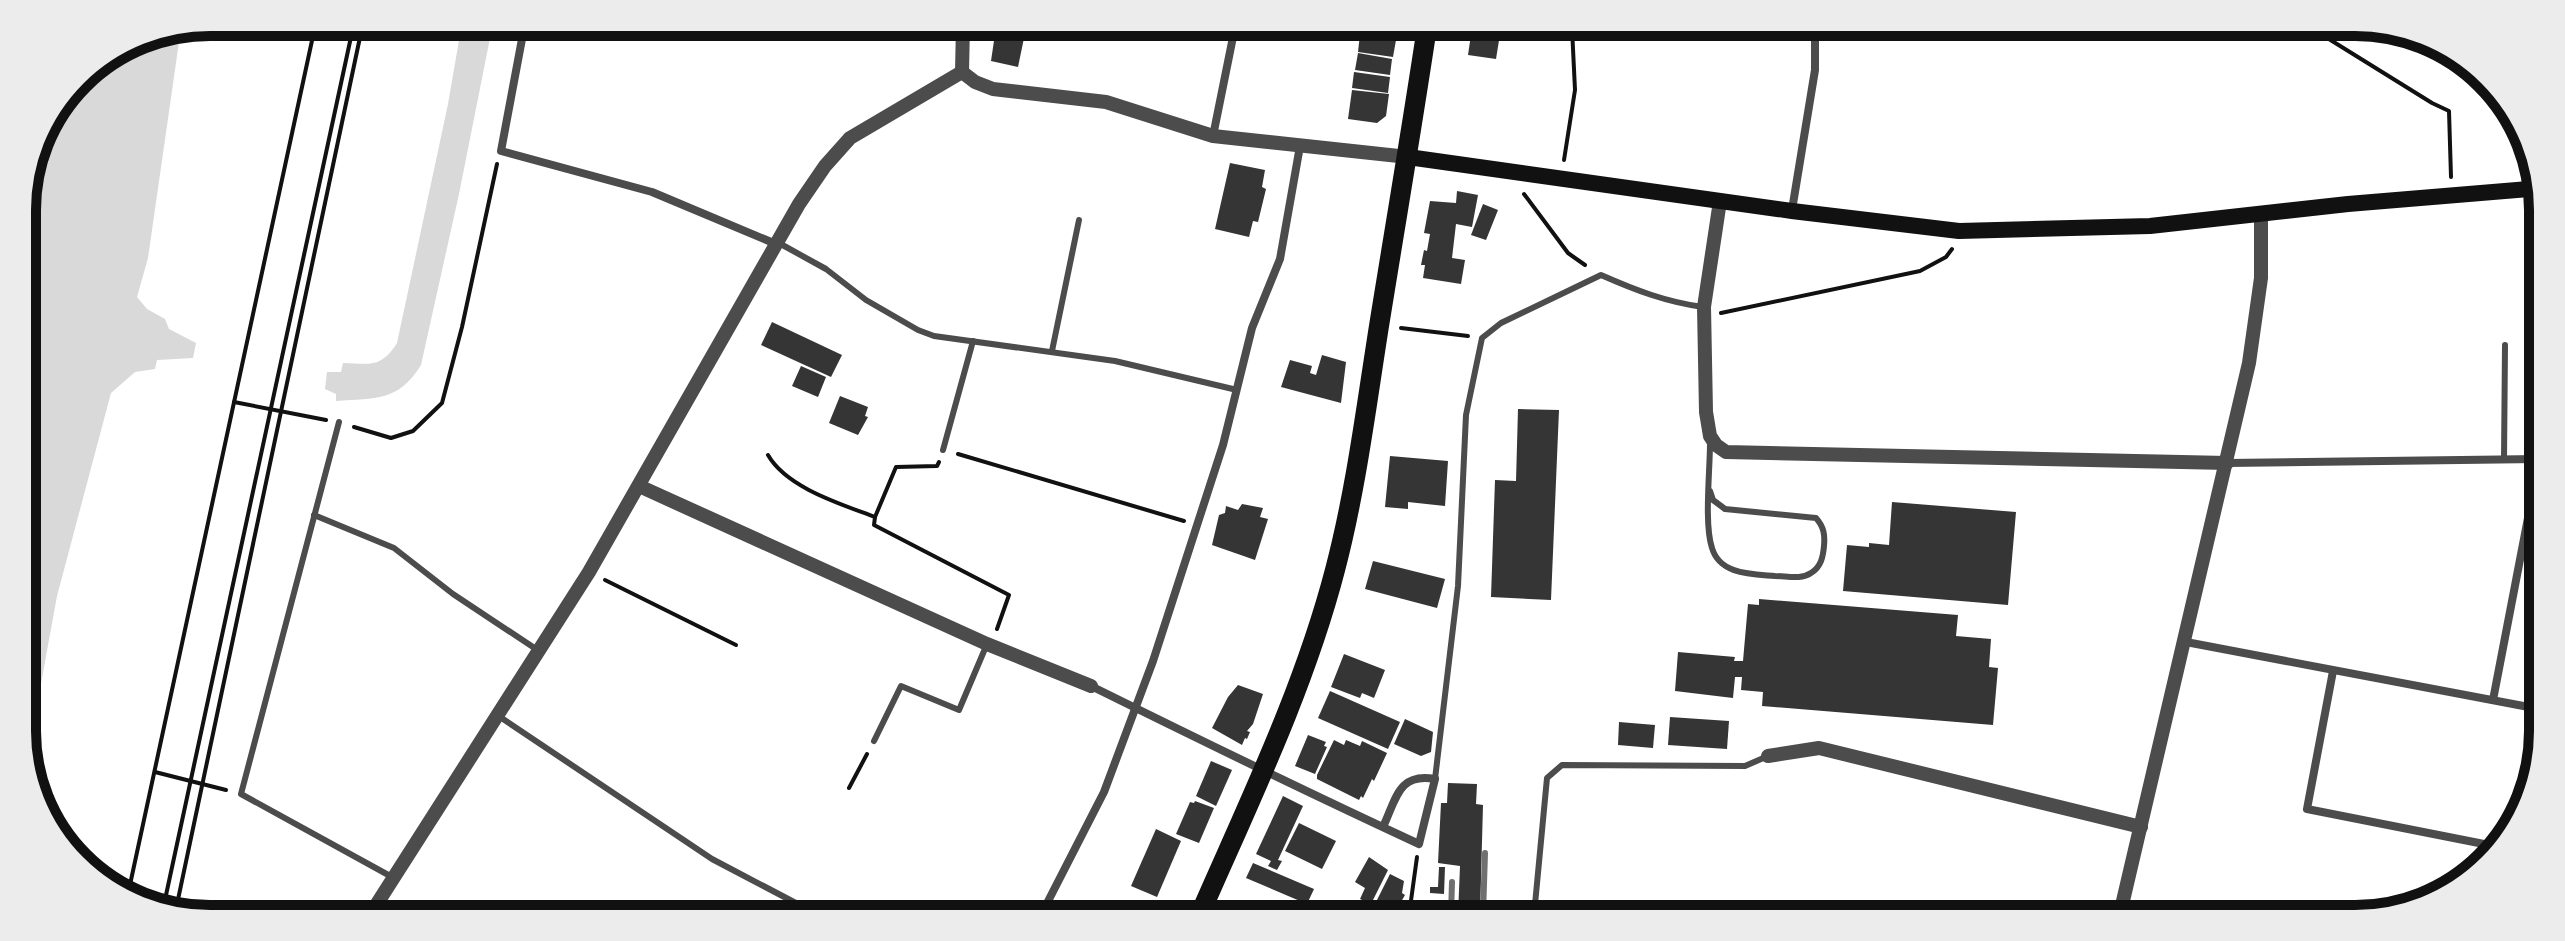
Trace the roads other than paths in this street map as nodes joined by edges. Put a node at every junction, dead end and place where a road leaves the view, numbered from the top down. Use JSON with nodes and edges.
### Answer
{"nodes":[{"id":1,"x":523,"y":36,"type":"edge"},
{"id":2,"x":963,"y":36,"type":"edge"},
{"id":3,"x":1233,"y":36,"type":"edge"},
{"id":4,"x":1426,"y":36,"type":"edge"},
{"id":5,"x":1815,"y":36,"type":"edge"},
{"id":6,"x":962,"y":72,"type":"junction"},
{"id":7,"x":1213,"y":136,"type":"junction"},
{"id":8,"x":1300,"y":146,"type":"junction"},
{"id":9,"x":1408,"y":157,"type":"junction"},
{"id":10,"x":2528,"y":189,"type":"edge"},
{"id":11,"x":1720,"y":201,"type":"junction"},
{"id":12,"x":1792,"y":211,"type":"junction"},
{"id":13,"x":2261,"y":214,"type":"junction"},
{"id":14,"x":1079,"y":220,"type":"dead end"},
{"id":15,"x":776,"y":243,"type":"junction"},
{"id":16,"x":1704,"y":307,"type":"junction"},
{"id":17,"x":973,"y":341,"type":"junction"},
{"id":18,"x":2505,"y":345,"type":"dead end"},
{"id":19,"x":1052,"y":351,"type":"junction"},
{"id":20,"x":1237,"y":390,"type":"junction"},
{"id":21,"x":339,"y":422,"type":"road end"},
{"id":22,"x":1710,"y":436,"type":"junction"},
{"id":23,"x":943,"y":450,"type":"road end"},
{"id":24,"x":2504,"y":459,"type":"junction"},
{"id":25,"x":2529,"y":459,"type":"edge"},
{"id":26,"x":2227,"y":463,"type":"junction"},
{"id":27,"x":639,"y":486,"type":"junction"},
{"id":28,"x":1710,"y":491,"type":"junction"},
{"id":29,"x":2529,"y":513,"type":"edge"},
{"id":30,"x":314,"y":515,"type":"junction"},
{"id":31,"x":2186,"y":642,"type":"junction"},
{"id":32,"x":987,"y":644,"type":"junction"},
{"id":33,"x":539,"y":652,"type":"junction"},
{"id":34,"x":2333,"y":671,"type":"junction"},
{"id":35,"x":1091,"y":686,"type":"joint"},
{"id":36,"x":2493,"y":700,"type":"junction"},
{"id":37,"x":2529,"y":707,"type":"edge"},
{"id":38,"x":1136,"y":708,"type":"junction"},
{"id":39,"x":497,"y":715,"type":"junction"},
{"id":40,"x":874,"y":741,"type":"road end"},
{"id":41,"x":1768,"y":756,"type":"joint"},
{"id":42,"x":1263,"y":771,"type":"junction"},
{"id":43,"x":1435,"y":779,"type":"junction"},
{"id":44,"x":1383,"y":827,"type":"junction"},
{"id":45,"x":2141,"y":827,"type":"junction"},
{"id":46,"x":2486,"y":844,"type":"edge"},
{"id":47,"x":394,"y":878,"type":"junction"},
{"id":48,"x":376,"y":905,"type":"edge"},
{"id":49,"x":800,"y":905,"type":"edge"},
{"id":50,"x":1046,"y":905,"type":"edge"},
{"id":51,"x":1204,"y":905,"type":"edge"},
{"id":52,"x":1535,"y":905,"type":"edge"},
{"id":53,"x":2122,"y":905,"type":"edge"}],
"edges":[{"from":1,"to":15,"type":"street"},
{"from":2,"to":6,"type":"street"},
{"from":3,"to":7,"type":"street"},
{"from":4,"to":9,"type":"main road"},
{"from":5,"to":12,"type":"street"},
{"from":6,"to":7,"type":"street"},
{"from":6,"to":15,"type":"street"},
{"from":7,"to":8,"type":"street"},
{"from":8,"to":9,"type":"street"},
{"from":8,"to":20,"type":"street"},
{"from":9,"to":11,"type":"main road"},
{"from":9,"to":42,"type":"main road"},
{"from":10,"to":13,"type":"main road"},
{"from":11,"to":12,"type":"main road"},
{"from":11,"to":16,"type":"street"},
{"from":12,"to":13,"type":"main road"},
{"from":13,"to":26,"type":"street"},
{"from":14,"to":19,"type":"lane"},
{"from":15,"to":17,"type":"lane"},
{"from":15,"to":27,"type":"street"},
{"from":16,"to":22,"type":"street"},
{"from":16,"to":43,"type":"lane"},
{"from":17,"to":19,"type":"lane"},
{"from":17,"to":23,"type":"lane"},
{"from":18,"to":24,"type":"lane"},
{"from":19,"to":20,"type":"lane"},
{"from":20,"to":38,"type":"street"},
{"from":21,"to":30,"type":"lane"},
{"from":22,"to":26,"type":"street"},
{"from":22,"to":28,"type":"lane"},
{"from":24,"to":25,"type":"street"},
{"from":24,"to":26,"type":"street"},
{"from":26,"to":31,"type":"street"},
{"from":27,"to":32,"type":"street"},
{"from":27,"to":33,"type":"street"},
{"from":28,"to":28,"type":"lane"},
{"from":29,"to":36,"type":"street"},
{"from":30,"to":33,"type":"lane"},
{"from":30,"to":47,"type":"lane"},
{"from":31,"to":34,"type":"street"},
{"from":31,"to":45,"type":"street"},
{"from":32,"to":35,"type":"street"},
{"from":32,"to":40,"type":"lane"},
{"from":33,"to":39,"type":"street"},
{"from":34,"to":36,"type":"street"},
{"from":34,"to":46,"type":"street"},
{"from":35,"to":38,"type":"street"},
{"from":36,"to":37,"type":"street"},
{"from":38,"to":42,"type":"street"},
{"from":38,"to":50,"type":"street"},
{"from":39,"to":47,"type":"street"},
{"from":39,"to":49,"type":"lane"},
{"from":41,"to":45,"type":"street"},
{"from":41,"to":52,"type":"lane"},
{"from":42,"to":44,"type":"street"},
{"from":42,"to":51,"type":"main road"},
{"from":43,"to":44,"type":"street"},
{"from":43,"to":44,"type":"street"},
{"from":45,"to":53,"type":"street"},
{"from":47,"to":48,"type":"street"}]}
